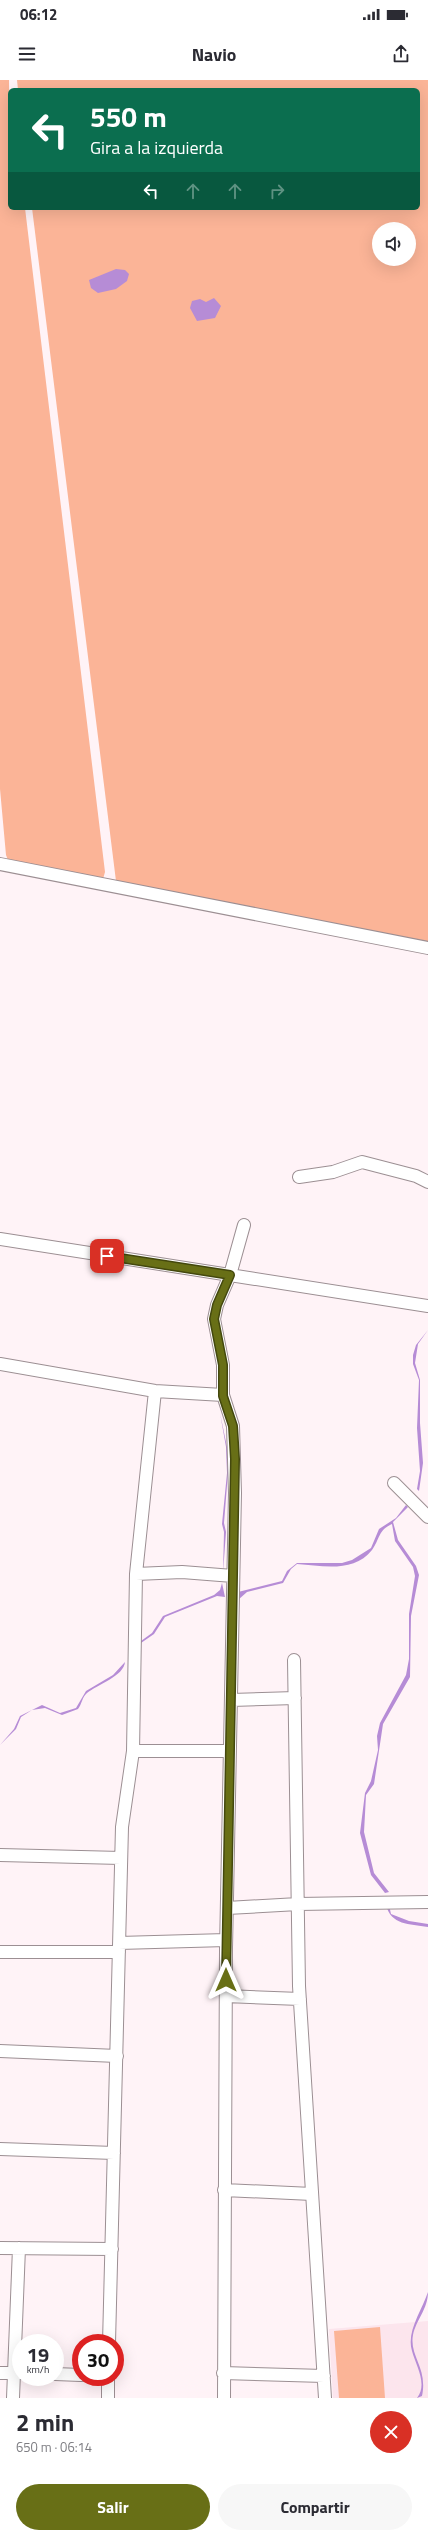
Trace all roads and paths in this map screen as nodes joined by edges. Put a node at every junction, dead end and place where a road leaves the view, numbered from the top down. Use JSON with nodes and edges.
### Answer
{"nodes":[{"id":1,"x":0,"y":864,"type":"edge"},
{"id":2,"x":428,"y":948,"type":"edge"},
{"id":3,"x":299,"y":1177,"type":"dead end"},
{"id":4,"x":428,"y":1182,"type":"edge"},
{"id":5,"x":244,"y":1225,"type":"dead end"},
{"id":6,"x":0,"y":1239,"type":"edge"},
{"id":7,"x":230,"y":1275,"type":"junction"},
{"id":8,"x":428,"y":1306,"type":"edge"},
{"id":9,"x":0,"y":1364,"type":"edge"},
{"id":10,"x":155,"y":1391,"type":"junction"},
{"id":11,"x":223,"y":1396,"type":"junction"},
{"id":12,"x":394,"y":1483,"type":"dead end"},
{"id":13,"x":428,"y":1516,"type":"edge"},
{"id":14,"x":136,"y":1574,"type":"junction"},
{"id":15,"x":233,"y":1576,"type":"junction"},
{"id":16,"x":294,"y":1660,"type":"dead end"},
{"id":17,"x":295,"y":1698,"type":"junction"},
{"id":18,"x":231,"y":1700,"type":"junction"},
{"id":19,"x":133,"y":1751,"type":"junction"},
{"id":20,"x":229,"y":1751,"type":"junction"},
{"id":21,"x":0,"y":1855,"type":"edge"},
{"id":22,"x":122,"y":1858,"type":"junction"},
{"id":23,"x":428,"y":1902,"type":"edge"},
{"id":24,"x":298,"y":1904,"type":"junction"},
{"id":25,"x":227,"y":1908,"type":"junction"},
{"id":26,"x":226,"y":1940,"type":"junction"},
{"id":27,"x":119,"y":1948,"type":"junction"},
{"id":28,"x":0,"y":1952,"type":"edge"},
{"id":29,"x":226,"y":1996,"type":"junction"},
{"id":30,"x":300,"y":1999,"type":"junction"},
{"id":31,"x":0,"y":2051,"type":"edge"},
{"id":32,"x":117,"y":2056,"type":"junction"},
{"id":33,"x":0,"y":2149,"type":"edge"},
{"id":34,"x":114,"y":2153,"type":"junction"},
{"id":35,"x":224,"y":2190,"type":"junction"},
{"id":36,"x":312,"y":2194,"type":"junction"},
{"id":37,"x":0,"y":2248,"type":"edge"},
{"id":38,"x":19,"y":2248,"type":"junction"},
{"id":39,"x":112,"y":2249,"type":"junction"},
{"id":40,"x":18,"y":2334,"type":"edge"},
{"id":41,"x":109,"y":2334,"type":"edge"},
{"id":42,"x":0,"y":2373,"type":"edge"},
{"id":43,"x":12,"y":2373,"type":"edge"},
{"id":44,"x":223,"y":2373,"type":"junction"},
{"id":45,"x":324,"y":2376,"type":"junction"},
{"id":46,"x":15,"y":2386,"type":"edge"},
{"id":47,"x":108,"y":2386,"type":"edge"},
{"id":48,"x":13,"y":2398,"type":"edge"},
{"id":49,"x":108,"y":2398,"type":"edge"},
{"id":50,"x":224,"y":2398,"type":"edge"},
{"id":51,"x":325,"y":2398,"type":"edge"}],
"edges":[{"from":1,"to":2,"type":"street"},
{"from":3,"to":4,"type":"street"},
{"from":5,"to":7,"type":"street"},
{"from":6,"to":7,"type":"street"},
{"from":7,"to":8,"type":"street"},
{"from":7,"to":11,"type":"street"},
{"from":9,"to":10,"type":"street"},
{"from":10,"to":11,"type":"street"},
{"from":10,"to":14,"type":"street"},
{"from":11,"to":15,"type":"street"},
{"from":12,"to":13,"type":"street"},
{"from":14,"to":15,"type":"street"},
{"from":14,"to":19,"type":"street"},
{"from":15,"to":18,"type":"street"},
{"from":16,"to":17,"type":"street"},
{"from":17,"to":18,"type":"street"},
{"from":17,"to":24,"type":"street"},
{"from":18,"to":20,"type":"street"},
{"from":19,"to":20,"type":"street"},
{"from":19,"to":22,"type":"street"},
{"from":20,"to":25,"type":"street"},
{"from":21,"to":22,"type":"street"},
{"from":22,"to":27,"type":"street"},
{"from":23,"to":24,"type":"street"},
{"from":24,"to":25,"type":"street"},
{"from":24,"to":30,"type":"street"},
{"from":25,"to":26,"type":"street"},
{"from":26,"to":27,"type":"street"},
{"from":26,"to":29,"type":"street"},
{"from":27,"to":28,"type":"street"},
{"from":27,"to":32,"type":"street"},
{"from":29,"to":30,"type":"street"},
{"from":29,"to":35,"type":"street"},
{"from":30,"to":36,"type":"street"},
{"from":31,"to":32,"type":"street"},
{"from":32,"to":34,"type":"street"},
{"from":33,"to":34,"type":"street"},
{"from":34,"to":39,"type":"street"},
{"from":35,"to":36,"type":"street"},
{"from":35,"to":44,"type":"street"},
{"from":36,"to":45,"type":"street"},
{"from":37,"to":38,"type":"street"},
{"from":38,"to":39,"type":"street"},
{"from":38,"to":40,"type":"street"},
{"from":39,"to":41,"type":"street"},
{"from":42,"to":43,"type":"street"},
{"from":44,"to":45,"type":"street"},
{"from":44,"to":50,"type":"street"},
{"from":45,"to":51,"type":"street"},
{"from":46,"to":48,"type":"street"},
{"from":47,"to":49,"type":"street"}]}
